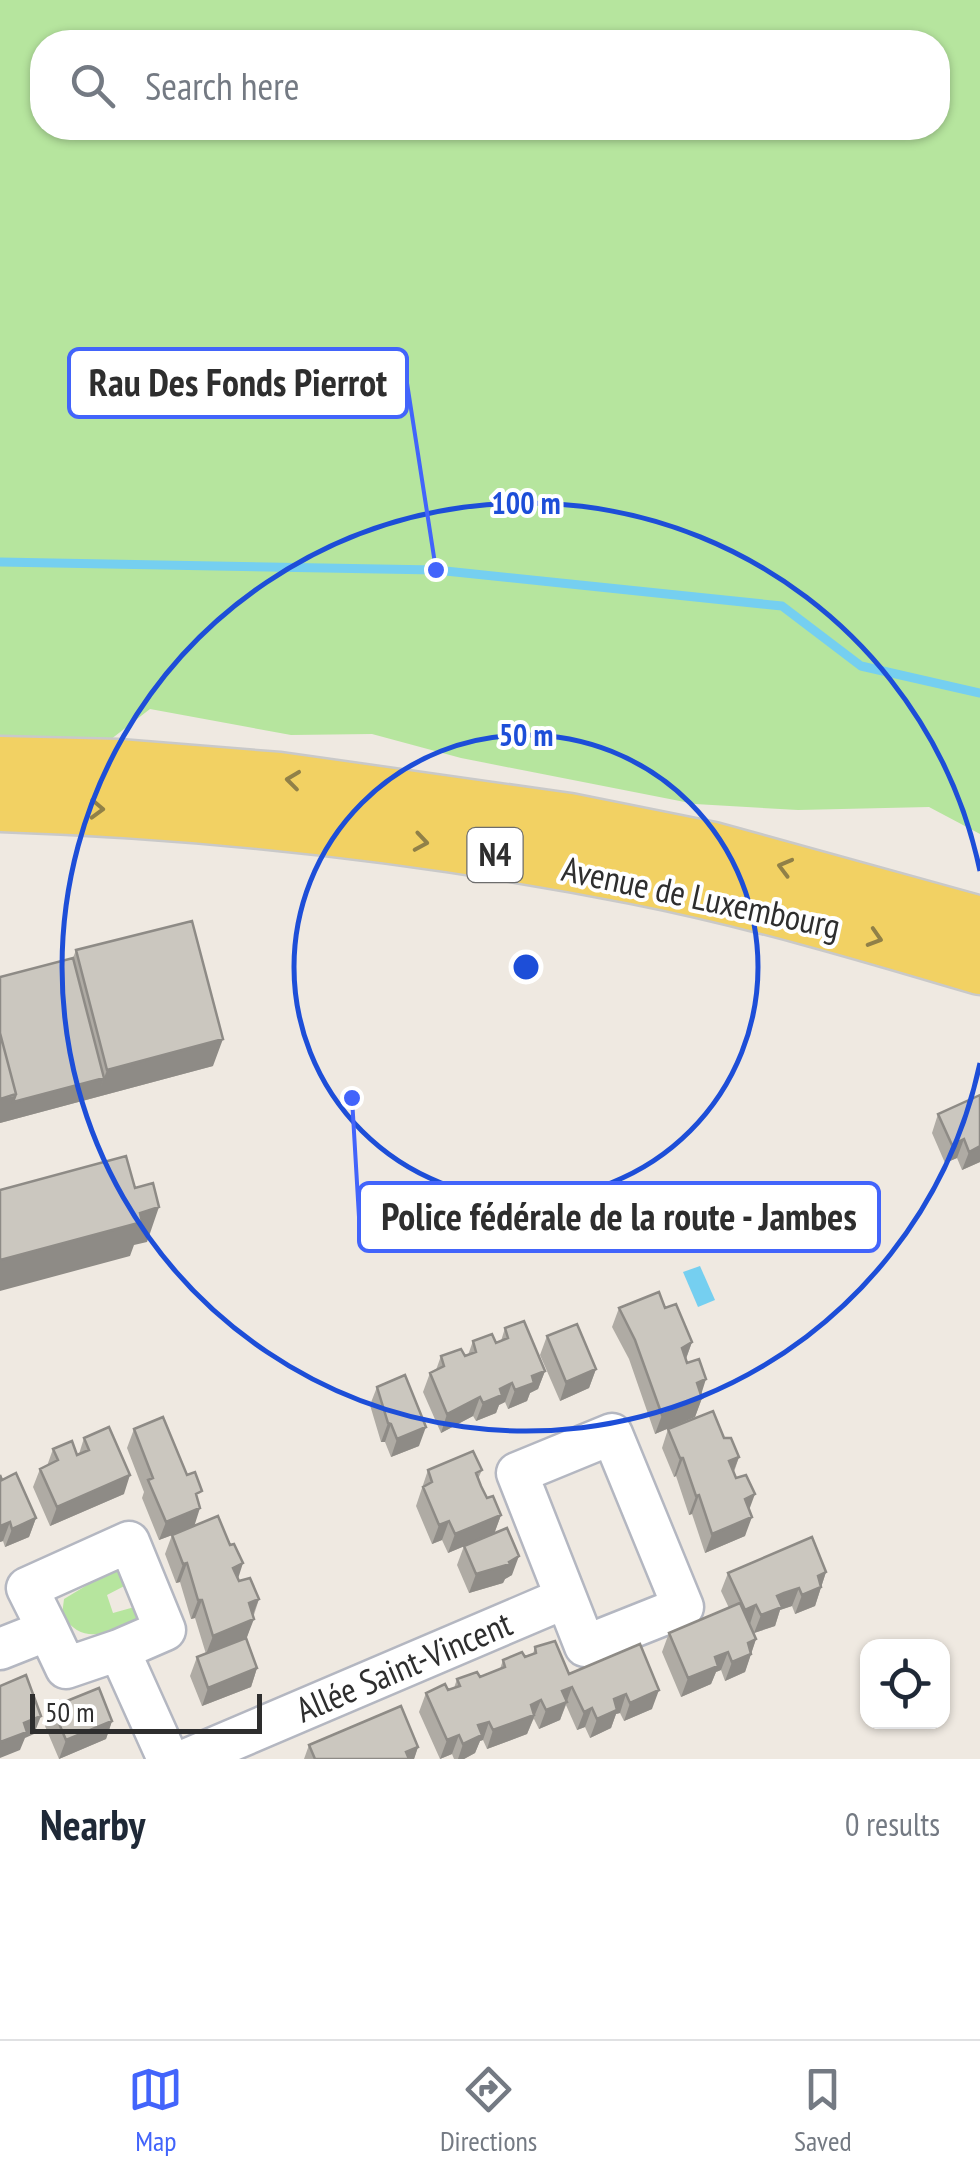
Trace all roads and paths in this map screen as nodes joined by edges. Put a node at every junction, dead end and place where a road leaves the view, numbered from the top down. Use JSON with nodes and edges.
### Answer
{"nodes":[{"id":1,"x":0,"y":762,"type":"edge"},
{"id":2,"x":0,"y":806,"type":"edge"},
{"id":3,"x":980,"y":922,"type":"edge"},
{"id":4,"x":980,"y":969,"type":"edge"},
{"id":5,"x":564,"y":1598,"type":"junction"},
{"id":6,"x":48,"y":1630,"type":"junction"},
{"id":7,"x":0,"y":1649,"type":"edge"},
{"id":8,"x":119,"y":1650,"type":"junction"},
{"id":9,"x":168,"y":1759,"type":"edge"},
{"id":10,"x":188,"y":1759,"type":"edge"}],
"edges":[{"from":3,"to":1,"type":"main road","name":"Avenue de Luxembourg","number":"N4","one_way":true},
{"from":2,"to":4,"type":"main road","name":"Avenue de Luxembourg","number":"N4","one_way":true},
{"from":5,"to":5,"type":"street"},
{"from":5,"to":10,"type":"street","name":"Allée Saint-Vincent"},
{"from":6,"to":7,"type":"street"},
{"from":6,"to":8,"type":"street"},
{"from":6,"to":8,"type":"street"},
{"from":8,"to":9,"type":"street"}]}
